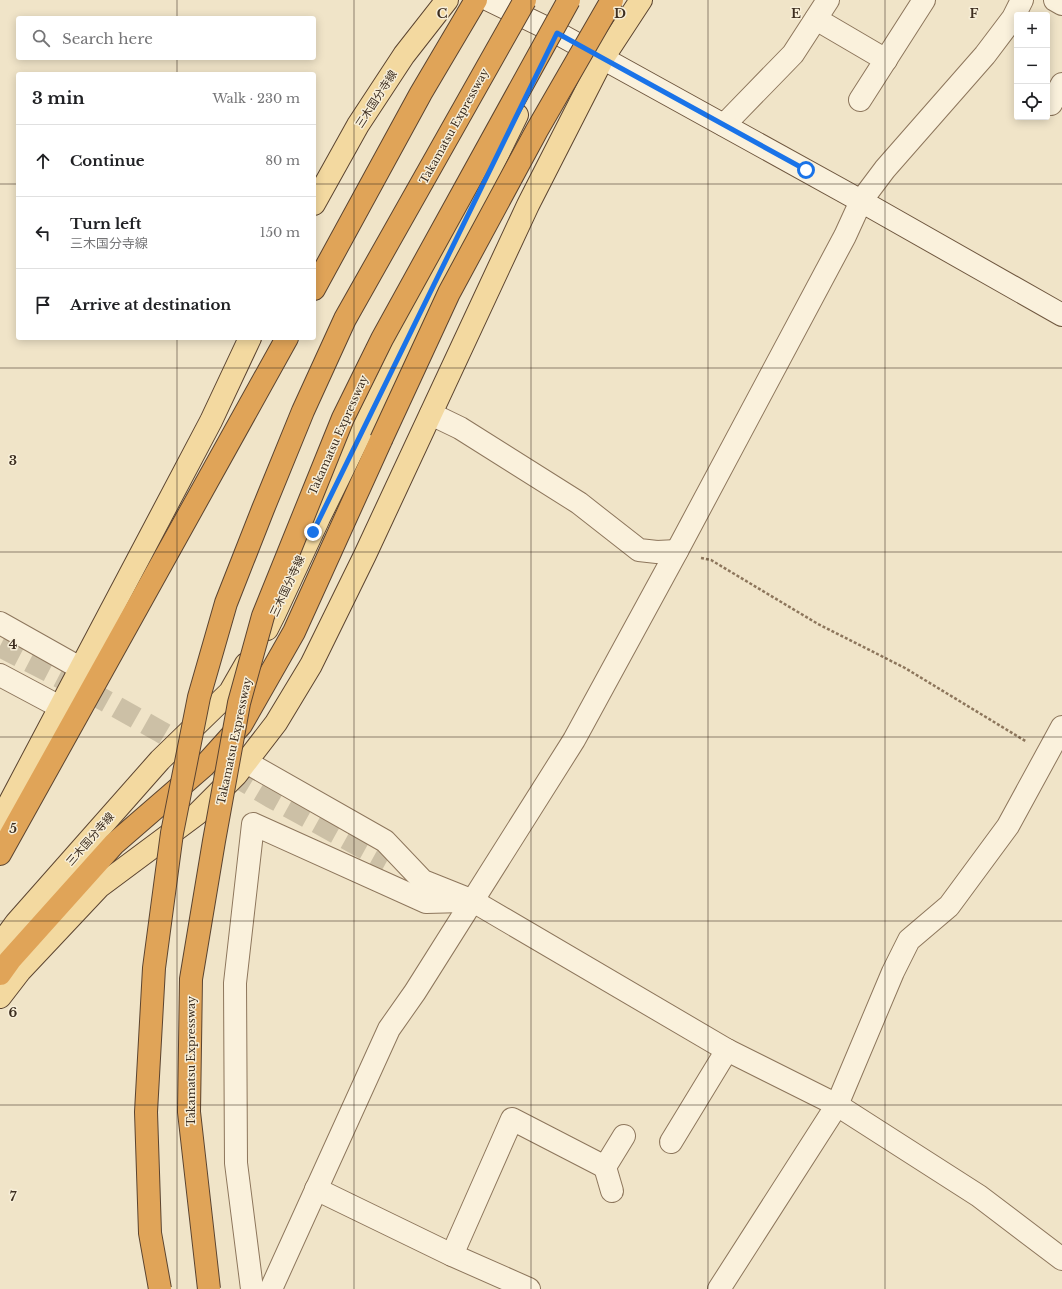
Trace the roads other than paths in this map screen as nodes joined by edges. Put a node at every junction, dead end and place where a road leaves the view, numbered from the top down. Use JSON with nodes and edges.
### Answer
{"nodes":[{"id":1,"x":448,"y":0,"type":"edge"},
{"id":2,"x":476,"y":0,"type":"edge"},
{"id":3,"x":489,"y":0,"type":"edge"},
{"id":4,"x":525,"y":0,"type":"edge"},
{"id":5,"x":570,"y":0,"type":"edge"},
{"id":6,"x":578,"y":0,"type":"edge"},
{"id":7,"x":612,"y":0,"type":"edge"},
{"id":8,"x":640,"y":0,"type":"edge"},
{"id":9,"x":828,"y":0,"type":"edge"},
{"id":10,"x":924,"y":0,"type":"edge"},
{"id":11,"x":1022,"y":0,"type":"edge"},
{"id":12,"x":1055,"y":0,"type":"edge"},
{"id":13,"x":1062,"y":4,"type":"edge"},
{"id":14,"x":816,"y":19,"type":"junction"},
{"id":15,"x":557,"y":33,"type":"junction"},
{"id":16,"x":604,"y":58,"type":"junction"},
{"id":17,"x":886,"y":60,"type":"junction"},
{"id":18,"x":1062,"y":84,"type":"edge"},
{"id":19,"x":860,"y":100,"type":"dead end"},
{"id":20,"x":1051,"y":104,"type":"dead end"},
{"id":21,"x":724,"y":125,"type":"junction"},
{"id":22,"x":316,"y":200,"type":"edge"},
{"id":23,"x":861,"y":201,"type":"junction"},
{"id":24,"x":316,"y":285,"type":"edge"},
{"id":25,"x":1062,"y":315,"type":"edge"},
{"id":26,"x":249,"y":340,"type":"edge"},
{"id":27,"x":286,"y":340,"type":"edge"},
{"id":28,"x":431,"y":414,"type":"junction"},
{"id":29,"x":677,"y":551,"type":"junction"},
{"id":30,"x":0,"y":623,"type":"edge"},
{"id":31,"x":80,"y":668,"type":"junction"},
{"id":32,"x":0,"y":675,"type":"edge"},
{"id":33,"x":60,"y":707,"type":"junction"},
{"id":34,"x":1062,"y":727,"type":"edge"},
{"id":35,"x":246,"y":762,"type":"junction"},
{"id":36,"x":0,"y":821,"type":"edge"},
{"id":37,"x":0,"y":854,"type":"edge"},
{"id":38,"x":388,"y":861,"type":"tunnel mouth"},
{"id":39,"x":423,"y":881,"type":"junction"},
{"id":40,"x":473,"y":901,"type":"junction"},
{"id":41,"x":0,"y":945,"type":"edge"},
{"id":42,"x":0,"y":974,"type":"edge"},
{"id":43,"x":0,"y":997,"type":"edge"},
{"id":44,"x":726,"y":1050,"type":"junction"},
{"id":45,"x":837,"y":1105,"type":"junction"},
{"id":46,"x":624,"y":1136,"type":"dead end"},
{"id":47,"x":671,"y":1142,"type":"dead end"},
{"id":48,"x":605,"y":1166,"type":"junction"},
{"id":49,"x":316,"y":1189,"type":"junction"},
{"id":50,"x":612,"y":1191,"type":"dead end"},
{"id":51,"x":452,"y":1255,"type":"junction"},
{"id":52,"x":1062,"y":1259,"type":"edge"},
{"id":53,"x":160,"y":1289,"type":"edge"},
{"id":54,"x":208,"y":1289,"type":"edge"},
{"id":55,"x":252,"y":1289,"type":"edge"},
{"id":56,"x":271,"y":1289,"type":"edge"},
{"id":57,"x":529,"y":1289,"type":"edge"},
{"id":58,"x":719,"y":1289,"type":"edge"}],
"edges":[{"from":1,"to":22,"type":"main road","name":"三木国分寺線"},
{"from":2,"to":24,"type":"highway"},
{"from":3,"to":15,"type":"street"},
{"from":4,"to":53,"type":"highway","name":"Takamatsu Expressway","bridge":true},
{"from":5,"to":54,"type":"highway","name":"Takamatsu Expressway","bridge":true},
{"from":6,"to":15,"type":"main road","name":"三木国分寺線"},
{"from":7,"to":42,"type":"highway","bridge":true},
{"from":8,"to":16,"type":"main road"},
{"from":9,"to":14,"type":"street"},
{"from":10,"to":17,"type":"street"},
{"from":11,"to":23,"type":"street"},
{"from":12,"to":13,"type":"street"},
{"from":14,"to":17,"type":"street"},
{"from":14,"to":21,"type":"street"},
{"from":15,"to":16,"type":"street"},
{"from":15,"to":41,"type":"main road","name":"三木国分寺線"},
{"from":16,"to":21,"type":"street"},
{"from":16,"to":28,"type":"main road"},
{"from":17,"to":19,"type":"street"},
{"from":18,"to":20,"type":"street"},
{"from":21,"to":23,"type":"street"},
{"from":23,"to":25,"type":"street"},
{"from":23,"to":29,"type":"street"},
{"from":26,"to":31,"type":"main road"},
{"from":27,"to":37,"type":"highway"},
{"from":28,"to":29,"type":"street"},
{"from":28,"to":35,"type":"main road"},
{"from":29,"to":40,"type":"street"},
{"from":30,"to":31,"type":"street"},
{"from":31,"to":33,"type":"main road"},
{"from":32,"to":33,"type":"street"},
{"from":33,"to":36,"type":"main road"},
{"from":34,"to":45,"type":"street"},
{"from":35,"to":39,"type":"street"},
{"from":35,"to":43,"type":"main road"},
{"from":38,"to":39,"type":"street"},
{"from":39,"to":40,"type":"street"},
{"from":40,"to":44,"type":"street"},
{"from":40,"to":49,"type":"street"},
{"from":40,"to":55,"type":"street"},
{"from":44,"to":45,"type":"street"},
{"from":44,"to":47,"type":"street"},
{"from":45,"to":52,"type":"street"},
{"from":45,"to":58,"type":"street"},
{"from":46,"to":48,"type":"street"},
{"from":48,"to":50,"type":"street"},
{"from":48,"to":51,"type":"street"},
{"from":49,"to":51,"type":"street"},
{"from":49,"to":56,"type":"street"},
{"from":51,"to":57,"type":"street"}]}
